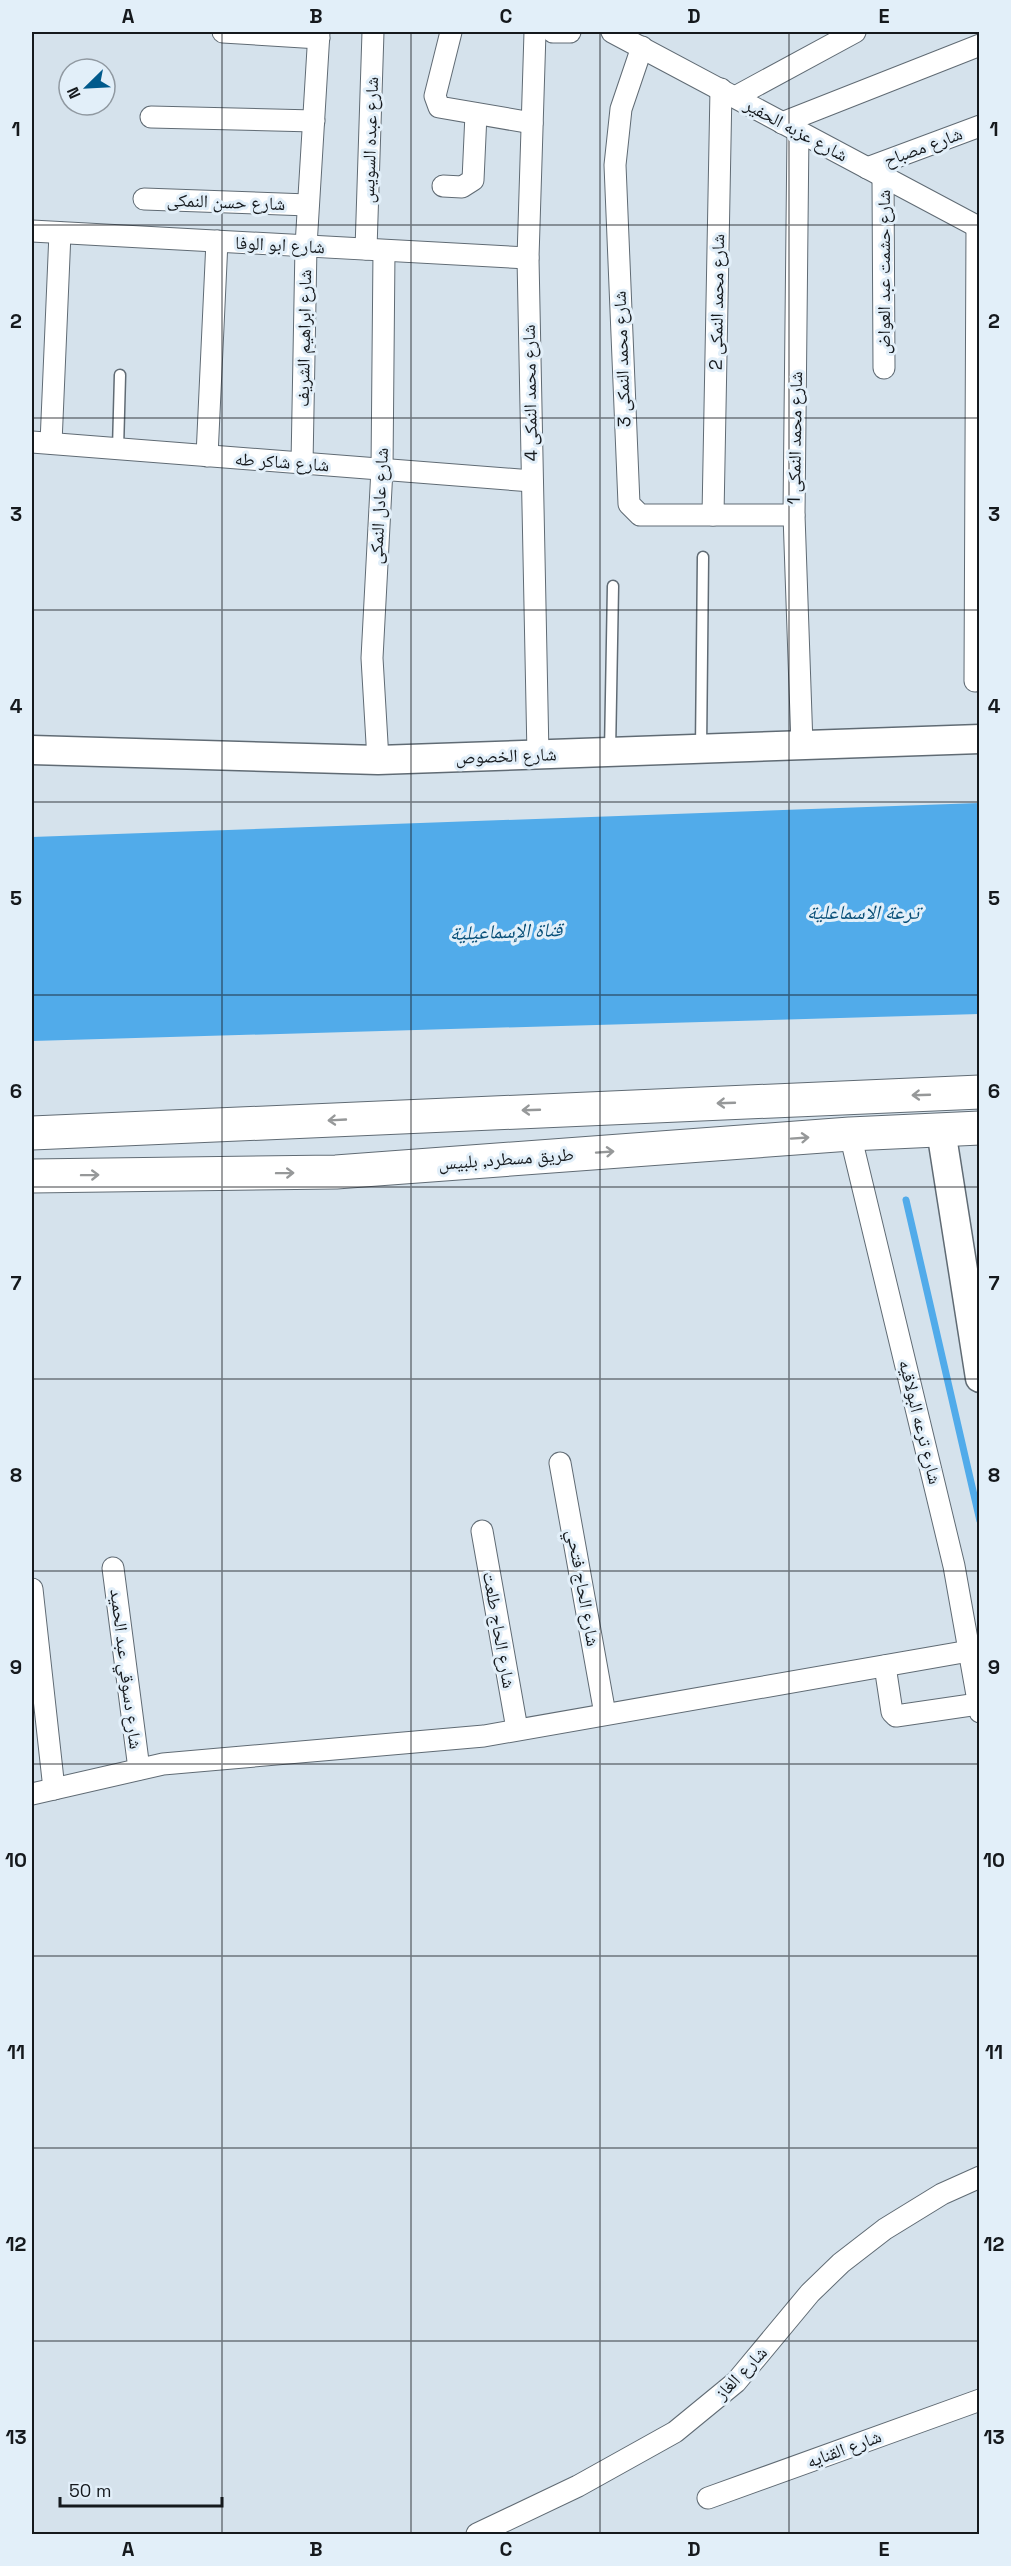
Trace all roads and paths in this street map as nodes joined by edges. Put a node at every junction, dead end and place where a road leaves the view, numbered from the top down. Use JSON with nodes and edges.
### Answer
{"nodes":[{"id":1,"x":223,"y":32,"type":"edge"},
{"id":2,"x":374,"y":32,"type":"edge"},
{"id":3,"x":451,"y":32,"type":"edge"},
{"id":4,"x":535,"y":32,"type":"edge"},
{"id":5,"x":553,"y":32,"type":"edge"},
{"id":6,"x":570,"y":32,"type":"edge"},
{"id":7,"x":855,"y":32,"type":"edge"},
{"id":8,"x":319,"y":35,"type":"edge"},
{"id":9,"x":630,"y":38,"type":"edge"},
{"id":10,"x":827,"y":39,"type":"edge"},
{"id":11,"x":980,"y":45,"type":"edge"},
{"id":12,"x":728,"y":93,"type":"junction"},
{"id":13,"x":476,"y":114,"type":"junction"},
{"id":14,"x":151,"y":117,"type":"dead end"},
{"id":15,"x":314,"y":121,"type":"junction"},
{"id":16,"x":532,"y":123,"type":"junction"},
{"id":17,"x":980,"y":126,"type":"edge"},
{"id":18,"x":790,"y":127,"type":"junction"},
{"id":19,"x":875,"y":172,"type":"junction"},
{"id":20,"x":443,"y":186,"type":"dead end"},
{"id":21,"x":144,"y":199,"type":"dead end"},
{"id":22,"x":308,"y":205,"type":"junction"},
{"id":23,"x":975,"y":222,"type":"edge"},
{"id":24,"x":32,"y":231,"type":"edge"},
{"id":25,"x":60,"y":233,"type":"junction"},
{"id":26,"x":217,"y":241,"type":"junction"},
{"id":27,"x":306,"y":246,"type":"junction"},
{"id":28,"x":375,"y":250,"type":"junction"},
{"id":29,"x":528,"y":258,"type":"junction"},
{"id":30,"x":884,"y":368,"type":"dead end"},
{"id":31,"x":120,"y":375,"type":"dead end"},
{"id":32,"x":41,"y":442,"type":"edge"},
{"id":33,"x":118,"y":448,"type":"junction"},
{"id":34,"x":207,"y":456,"type":"junction"},
{"id":35,"x":302,"y":464,"type":"junction"},
{"id":36,"x":382,"y":468,"type":"junction"},
{"id":37,"x":532,"y":481,"type":"junction"},
{"id":38,"x":713,"y":515,"type":"junction"},
{"id":39,"x":794,"y":515,"type":"junction"},
{"id":40,"x":704,"y":557,"type":"dead end"},
{"id":41,"x":614,"y":586,"type":"dead end"},
{"id":42,"x":975,"y":681,"type":"dead end"},
{"id":43,"x":980,"y":739,"type":"edge"},
{"id":44,"x":802,"y":745,"type":"junction"},
{"id":45,"x":701,"y":749,"type":"junction"},
{"id":46,"x":32,"y":750,"type":"edge"},
{"id":47,"x":610,"y":752,"type":"junction"},
{"id":48,"x":538,"y":755,"type":"junction"},
{"id":49,"x":378,"y":760,"type":"junction"},
{"id":50,"x":980,"y":1092,"type":"edge"},
{"id":51,"x":980,"y":1128,"type":"edge"},
{"id":52,"x":941,"y":1130,"type":"junction"},
{"id":53,"x":32,"y":1134,"type":"edge"},
{"id":54,"x":850,"y":1134,"type":"junction"},
{"id":55,"x":32,"y":1176,"type":"edge"},
{"id":56,"x":980,"y":1378,"type":"edge"},
{"id":57,"x":560,"y":1462,"type":"dead end"},
{"id":58,"x":482,"y":1531,"type":"dead end"},
{"id":59,"x":113,"y":1568,"type":"dead end"},
{"id":60,"x":32,"y":1588,"type":"edge"},
{"id":61,"x":969,"y":1651,"type":"junction"},
{"id":62,"x":885,"y":1666,"type":"junction"},
{"id":63,"x":979,"y":1708,"type":"edge"},
{"id":64,"x":605,"y":1714,"type":"junction"},
{"id":65,"x":517,"y":1729,"type":"junction"},
{"id":66,"x":139,"y":1769,"type":"junction"},
{"id":67,"x":54,"y":1789,"type":"junction"},
{"id":68,"x":32,"y":1794,"type":"edge"},
{"id":69,"x":980,"y":2177,"type":"edge"},
{"id":70,"x":980,"y":2400,"type":"edge"},
{"id":71,"x":708,"y":2498,"type":"dead end"},
{"id":72,"x":477,"y":2535,"type":"edge"}],
"edges":[{"from":1,"to":8,"type":"street"},
{"from":2,"to":28,"type":"street","name":"شارع عبده السويس"},
{"from":3,"to":13,"type":"street"},
{"from":4,"to":16,"type":"street","name":"شارع محمد النمكى 4"},
{"from":5,"to":6,"type":"street"},
{"from":7,"to":10,"type":"street"},
{"from":8,"to":15,"type":"street","name":"شارع ابراهيم الشريف"},
{"from":9,"to":12,"type":"street","name":"شارع عزبه الحفير"},
{"from":9,"to":38,"type":"street","name":"شارع محمد النمكى 3"},
{"from":10,"to":12,"type":"street"},
{"from":11,"to":18,"type":"street"},
{"from":12,"to":18,"type":"street","name":"شارع عزبه الحفير"},
{"from":12,"to":38,"type":"street","name":"شارع محمد النمكى 2"},
{"from":13,"to":16,"type":"street"},
{"from":13,"to":20,"type":"street"},
{"from":14,"to":15,"type":"street"},
{"from":15,"to":22,"type":"street","name":"شارع ابراهيم الشريف"},
{"from":16,"to":29,"type":"street","name":"شارع محمد النمكى 4"},
{"from":17,"to":19,"type":"street","name":"شارع مصباح"},
{"from":18,"to":19,"type":"street","name":"شارع عزبه الحفير"},
{"from":18,"to":39,"type":"street","name":"شارع محمد النمكى 1"},
{"from":19,"to":23,"type":"street","name":"شارع عزبه الحفير"},
{"from":19,"to":30,"type":"street","name":"شارع حشمت عبد العواض"},
{"from":21,"to":22,"type":"street","name":"شارع حسن النمكى"},
{"from":22,"to":27,"type":"street","name":"شارع ابراهيم الشريف"},
{"from":23,"to":42,"type":"street"},
{"from":24,"to":25,"type":"street","name":"شارع ابو الوفا"},
{"from":25,"to":26,"type":"street","name":"شارع ابو الوفا"},
{"from":25,"to":32,"type":"street"},
{"from":26,"to":27,"type":"street","name":"شارع ابو الوفا"},
{"from":26,"to":34,"type":"street"},
{"from":27,"to":28,"type":"street","name":"شارع ابو الوفا"},
{"from":27,"to":35,"type":"street","name":"شارع ابراهيم الشريف"},
{"from":28,"to":29,"type":"street","name":"شارع ابو الوفا"},
{"from":28,"to":36,"type":"street","name":"شارع عادل النمكى"},
{"from":29,"to":37,"type":"street","name":"شارع محمد النمكى 4"},
{"from":31,"to":33,"type":"lane"},
{"from":32,"to":33,"type":"street","name":"شارع شاكر طه"},
{"from":33,"to":34,"type":"street","name":"شارع شاكر طه"},
{"from":34,"to":35,"type":"street","name":"شارع شاكر طه"},
{"from":35,"to":36,"type":"street","name":"شارع شاكر طه"},
{"from":36,"to":37,"type":"street","name":"شارع شاكر طه"},
{"from":36,"to":49,"type":"street","name":"شارع عادل النمكى"},
{"from":37,"to":48,"type":"street","name":"شارع محمد النمكى 4"},
{"from":38,"to":39,"type":"street","name":"شارع محمد النمكى 3"},
{"from":39,"to":44,"type":"street","name":"شارع محمد النمكى 1"},
{"from":40,"to":45,"type":"lane"},
{"from":41,"to":47,"type":"lane"},
{"from":43,"to":44,"type":"main road","name":"شارع الخصوص"},
{"from":44,"to":45,"type":"main road","name":"شارع الخصوص"},
{"from":45,"to":47,"type":"main road","name":"شارع الخصوص"},
{"from":46,"to":49,"type":"main road","name":"شارع الخصوص"},
{"from":47,"to":48,"type":"main road","name":"شارع الخصوص"},
{"from":48,"to":49,"type":"main road","name":"شارع الخصوص"},
{"from":50,"to":53,"type":"main road","one_way":true},
{"from":51,"to":52,"type":"main road","name":"طريق مسطرد, بلبيس"},
{"from":52,"to":54,"type":"main road","name":"طريق مسطرد, بلبيس"},
{"from":52,"to":56,"type":"main road"},
{"from":55,"to":54,"type":"main road","name":"طريق مسطرد, بلبيس","one_way":true},
{"from":54,"to":61,"type":"street","name":"شارع ترعه البولاقيه"},
{"from":57,"to":64,"type":"street","name":"شارع الحاج فتحي"},
{"from":58,"to":65,"type":"street","name":"شارع الحاج طلعت"},
{"from":59,"to":66,"type":"street","name":"شارع دسوقي عبد الحميد"},
{"from":60,"to":67,"type":"street"},
{"from":61,"to":62,"type":"street"},
{"from":61,"to":63,"type":"street","name":"شارع ترعه البولاقيه"},
{"from":62,"to":63,"type":"street"},
{"from":62,"to":64,"type":"street"},
{"from":64,"to":65,"type":"street"},
{"from":65,"to":66,"type":"street"},
{"from":66,"to":67,"type":"street"},
{"from":67,"to":68,"type":"street"},
{"from":69,"to":72,"type":"street","name":"شارع الغاز"},
{"from":70,"to":71,"type":"street","name":"شارع القنايه"}]}
